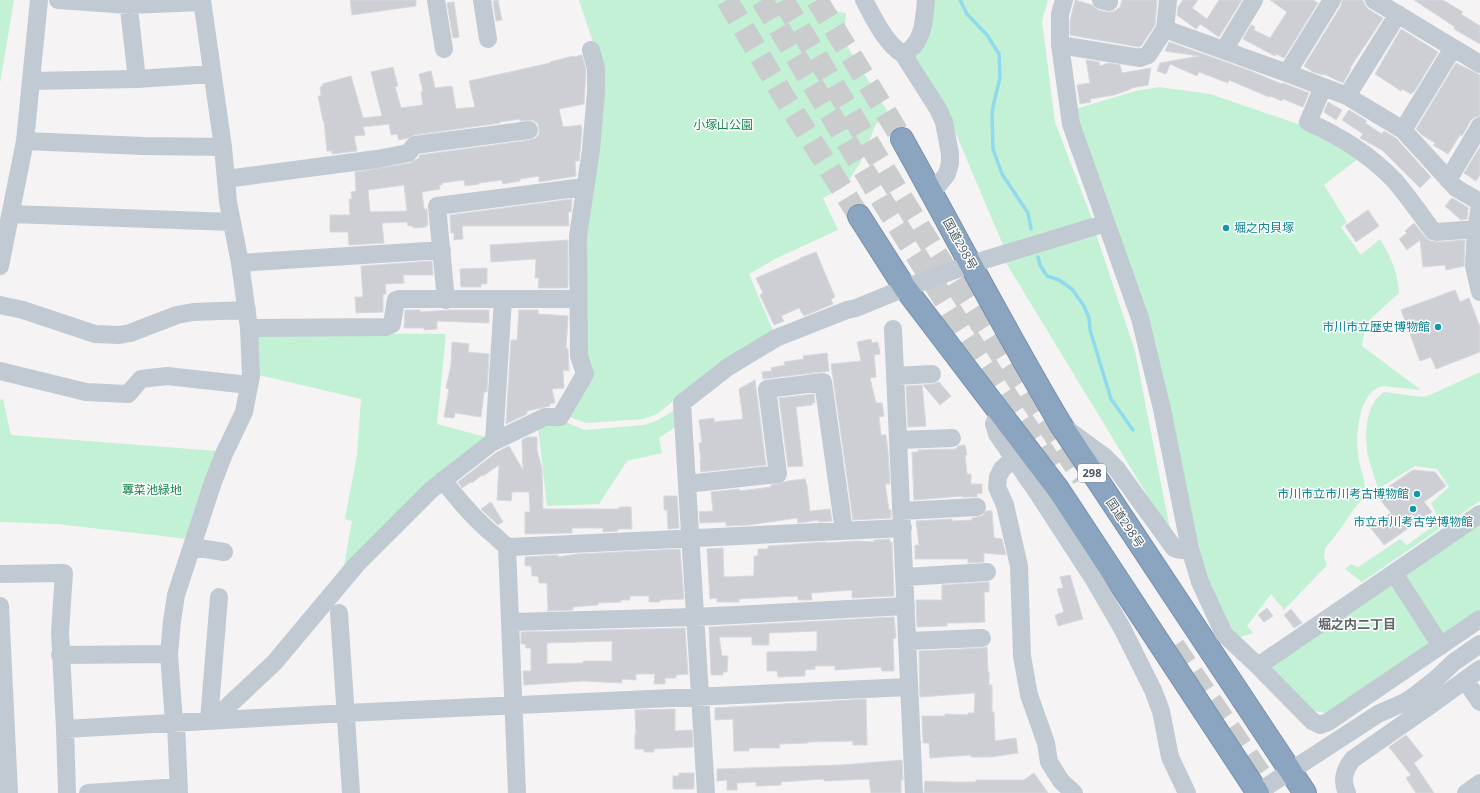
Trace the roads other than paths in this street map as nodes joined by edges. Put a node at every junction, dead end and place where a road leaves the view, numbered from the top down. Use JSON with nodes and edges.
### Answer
{"nodes":[{"id":1,"x":39,"y":0,"type":"edge"},
{"id":2,"x":58,"y":0,"type":"edge"},
{"id":3,"x":436,"y":0,"type":"edge"},
{"id":4,"x":482,"y":0,"type":"edge"},
{"id":5,"x":864,"y":0,"type":"edge"},
{"id":6,"x":926,"y":0,"type":"edge"},
{"id":7,"x":1064,"y":0,"type":"edge"},
{"id":8,"x":1101,"y":0,"type":"edge"},
{"id":9,"x":1110,"y":0,"type":"edge"},
{"id":10,"x":1168,"y":0,"type":"edge"},
{"id":11,"x":1254,"y":0,"type":"edge"},
{"id":12,"x":1332,"y":0,"type":"edge"},
{"id":13,"x":1374,"y":0,"type":"edge"},
{"id":14,"x":202,"y":1,"type":"edge"},
{"id":15,"x":129,"y":2,"type":"edge"},
{"id":16,"x":1398,"y":14,"type":"junction"},
{"id":17,"x":1164,"y":29,"type":"junction"},
{"id":18,"x":488,"y":38,"type":"dead end"},
{"id":19,"x":1060,"y":45,"type":"junction"},
{"id":20,"x":1453,"y":48,"type":"junction"},
{"id":21,"x":444,"y":49,"type":"dead end"},
{"id":22,"x":591,"y":50,"type":"dead end"},
{"id":23,"x":1224,"y":50,"type":"junction"},
{"id":24,"x":903,"y":54,"type":"junction"},
{"id":25,"x":1480,"y":64,"type":"edge"},
{"id":26,"x":1287,"y":73,"type":"junction"},
{"id":27,"x":212,"y":74,"type":"junction"},
{"id":28,"x":137,"y":79,"type":"junction"},
{"id":29,"x":31,"y":81,"type":"junction"},
{"id":30,"x":1323,"y":87,"type":"junction"},
{"id":31,"x":1347,"y":96,"type":"junction"},
{"id":32,"x":1480,"y":126,"type":"edge"},
{"id":33,"x":529,"y":130,"type":"dead end"},
{"id":34,"x":1404,"y":130,"type":"junction"},
{"id":35,"x":902,"y":139,"type":"tunnel mouth"},
{"id":36,"x":25,"y":141,"type":"junction"},
{"id":37,"x":223,"y":147,"type":"junction"},
{"id":38,"x":226,"y":179,"type":"junction"},
{"id":39,"x":1448,"y":180,"type":"junction"},
{"id":40,"x":584,"y":186,"type":"junction"},
{"id":41,"x":932,"y":193,"type":"junction"},
{"id":42,"x":1480,"y":202,"type":"edge"},
{"id":43,"x":1480,"y":206,"type":"edge"},
{"id":44,"x":11,"y":214,"type":"junction"},
{"id":45,"x":859,"y":216,"type":"tunnel mouth"},
{"id":46,"x":232,"y":222,"type":"junction"},
{"id":47,"x":1106,"y":223,"type":"junction"},
{"id":48,"x":1476,"y":229,"type":"junction"},
{"id":49,"x":442,"y":250,"type":"junction"},
{"id":50,"x":240,"y":263,"type":"junction"},
{"id":51,"x":971,"y":264,"type":"junction"},
{"id":52,"x":0,"y":266,"type":"edge"},
{"id":53,"x":906,"y":288,"type":"junction"},
{"id":54,"x":1480,"y":292,"type":"edge"},
{"id":55,"x":503,"y":299,"type":"junction"},
{"id":56,"x":579,"y":299,"type":"junction"},
{"id":57,"x":446,"y":300,"type":"junction"},
{"id":58,"x":0,"y":305,"type":"edge"},
{"id":59,"x":246,"y":310,"type":"junction"},
{"id":60,"x":249,"y":328,"type":"junction"},
{"id":61,"x":893,"y":329,"type":"dead end"},
{"id":62,"x":0,"y":371,"type":"edge"},
{"id":63,"x":932,"y":374,"type":"dead end"},
{"id":64,"x":896,"y":376,"type":"junction"},
{"id":65,"x":249,"y":385,"type":"junction"},
{"id":66,"x":999,"y":412,"type":"junction"},
{"id":67,"x":1061,"y":425,"type":"junction"},
{"id":68,"x":952,"y":438,"type":"dead end"},
{"id":69,"x":899,"y":440,"type":"junction"},
{"id":70,"x":494,"y":441,"type":"junction"},
{"id":71,"x":1014,"y":458,"type":"junction"},
{"id":72,"x":443,"y":480,"type":"junction"},
{"id":73,"x":687,"y":484,"type":"junction"},
{"id":74,"x":977,"y":507,"type":"dead end"},
{"id":75,"x":1480,"y":514,"type":"edge"},
{"id":76,"x":903,"y":520,"type":"junction"},
{"id":77,"x":844,"y":531,"type":"junction"},
{"id":78,"x":690,"y":538,"type":"junction"},
{"id":79,"x":507,"y":546,"type":"junction"},
{"id":80,"x":192,"y":547,"type":"junction"},
{"id":81,"x":1190,"y":549,"type":"junction"},
{"id":82,"x":224,"y":552,"type":"dead end"},
{"id":83,"x":987,"y":572,"type":"dead end"},
{"id":84,"x":1394,"y":573,"type":"junction"},
{"id":85,"x":0,"y":574,"type":"edge"},
{"id":86,"x":905,"y":577,"type":"junction"},
{"id":87,"x":219,"y":597,"type":"dead end"},
{"id":88,"x":0,"y":606,"type":"edge"},
{"id":89,"x":906,"y":606,"type":"junction"},
{"id":90,"x":339,"y":613,"type":"dead end"},
{"id":91,"x":695,"y":617,"type":"junction"},
{"id":92,"x":1480,"y":619,"type":"edge"},
{"id":93,"x":511,"y":622,"type":"junction"},
{"id":94,"x":982,"y":638,"type":"dead end"},
{"id":95,"x":907,"y":641,"type":"junction"},
{"id":96,"x":1480,"y":644,"type":"edge"},
{"id":97,"x":1441,"y":646,"type":"junction"},
{"id":98,"x":169,"y":654,"type":"junction"},
{"id":99,"x":60,"y":655,"type":"junction"},
{"id":100,"x":1,"y":657,"type":"edge"},
{"id":101,"x":1258,"y":666,"type":"junction"},
{"id":102,"x":1480,"y":669,"type":"edge"},
{"id":103,"x":1465,"y":680,"type":"junction"},
{"id":104,"x":1419,"y":686,"type":"junction"},
{"id":105,"x":908,"y":687,"type":"junction"},
{"id":106,"x":700,"y":696,"type":"junction"},
{"id":107,"x":1480,"y":702,"type":"edge"},
{"id":108,"x":514,"y":705,"type":"junction"},
{"id":109,"x":346,"y":713,"type":"junction"},
{"id":110,"x":211,"y":720,"type":"junction"},
{"id":111,"x":175,"y":722,"type":"junction"},
{"id":112,"x":65,"y":729,"type":"junction"},
{"id":113,"x":1290,"y":771,"type":"junction"},
{"id":114,"x":1480,"y":783,"type":"edge"},
{"id":115,"x":179,"y":790,"type":"edge"},
{"id":116,"x":9,"y":793,"type":"edge"},
{"id":117,"x":67,"y":793,"type":"edge"},
{"id":118,"x":88,"y":793,"type":"edge"},
{"id":119,"x":351,"y":793,"type":"edge"},
{"id":120,"x":517,"y":793,"type":"edge"},
{"id":121,"x":706,"y":793,"type":"edge"},
{"id":122,"x":914,"y":793,"type":"edge"},
{"id":123,"x":1074,"y":793,"type":"edge"},
{"id":124,"x":1187,"y":793,"type":"edge"},
{"id":125,"x":1258,"y":793,"type":"edge"},
{"id":126,"x":1305,"y":793,"type":"edge"},
{"id":127,"x":1347,"y":793,"type":"edge"},
{"id":128,"x":1466,"y":793,"type":"edge"}],
"edges":[{"from":1,"to":29,"type":"street"},
{"from":2,"to":15,"type":"street"},
{"from":3,"to":21,"type":"street"},
{"from":4,"to":18,"type":"street"},
{"from":5,"to":24,"type":"street"},
{"from":6,"to":24,"type":"street"},
{"from":7,"to":19,"type":"street"},
{"from":8,"to":9,"type":"street"},
{"from":10,"to":17,"type":"street"},
{"from":11,"to":23,"type":"street"},
{"from":12,"to":26,"type":"street"},
{"from":13,"to":16,"type":"street"},
{"from":14,"to":15,"type":"street"},
{"from":14,"to":27,"type":"street"},
{"from":15,"to":28,"type":"street"},
{"from":16,"to":20,"type":"street"},
{"from":16,"to":31,"type":"street"},
{"from":17,"to":19,"type":"street"},
{"from":17,"to":23,"type":"street"},
{"from":19,"to":47,"type":"street"},
{"from":20,"to":25,"type":"street"},
{"from":20,"to":34,"type":"street"},
{"from":22,"to":40,"type":"street"},
{"from":23,"to":26,"type":"street"},
{"from":24,"to":41,"type":"street"},
{"from":26,"to":30,"type":"street"},
{"from":27,"to":28,"type":"street"},
{"from":27,"to":37,"type":"street"},
{"from":28,"to":29,"type":"street"},
{"from":29,"to":36,"type":"street"},
{"from":30,"to":31,"type":"street"},
{"from":30,"to":48,"type":"street"},
{"from":31,"to":34,"type":"street"},
{"from":32,"to":39,"type":"street"},
{"from":33,"to":38,"type":"street"},
{"from":34,"to":39,"type":"street"},
{"from":35,"to":41,"type":"highway","name":"国道298号","number":"298"},
{"from":36,"to":37,"type":"street"},
{"from":36,"to":44,"type":"street"},
{"from":37,"to":38,"type":"street"},
{"from":38,"to":46,"type":"street"},
{"from":39,"to":42,"type":"street"},
{"from":40,"to":49,"type":"street"},
{"from":40,"to":56,"type":"street"},
{"from":41,"to":51,"type":"highway","name":"国道298号","number":"298"},
{"from":43,"to":48,"type":"street"},
{"from":44,"to":46,"type":"street"},
{"from":44,"to":52,"type":"street"},
{"from":45,"to":53,"type":"highway"},
{"from":46,"to":50,"type":"street"},
{"from":47,"to":51,"type":"street"},
{"from":47,"to":81,"type":"street"},
{"from":48,"to":54,"type":"street"},
{"from":49,"to":50,"type":"street"},
{"from":49,"to":57,"type":"street"},
{"from":50,"to":59,"type":"street"},
{"from":51,"to":53,"type":"street"},
{"from":51,"to":67,"type":"highway","name":"国道298号","number":"298"},
{"from":53,"to":66,"type":"highway"},
{"from":53,"to":73,"type":"street"},
{"from":55,"to":56,"type":"street"},
{"from":55,"to":57,"type":"street"},
{"from":55,"to":70,"type":"street"},
{"from":56,"to":70,"type":"street"},
{"from":57,"to":60,"type":"street"},
{"from":58,"to":59,"type":"street"},
{"from":59,"to":60,"type":"street"},
{"from":60,"to":65,"type":"street"},
{"from":61,"to":64,"type":"street"},
{"from":62,"to":65,"type":"street"},
{"from":63,"to":64,"type":"street"},
{"from":64,"to":69,"type":"street"},
{"from":65,"to":80,"type":"street"},
{"from":66,"to":71,"type":"street"},
{"from":66,"to":125,"type":"highway"},
{"from":67,"to":81,"type":"street"},
{"from":67,"to":113,"type":"highway","name":"国道298号","number":"298"},
{"from":68,"to":69,"type":"street"},
{"from":69,"to":76,"type":"street"},
{"from":70,"to":72,"type":"street"},
{"from":71,"to":123,"type":"street"},
{"from":71,"to":124,"type":"street"},
{"from":72,"to":79,"type":"street"},
{"from":72,"to":110,"type":"street"},
{"from":73,"to":77,"type":"street"},
{"from":73,"to":78,"type":"street"},
{"from":74,"to":76,"type":"street"},
{"from":75,"to":84,"type":"street"},
{"from":76,"to":77,"type":"street"},
{"from":76,"to":86,"type":"street"},
{"from":77,"to":78,"type":"street"},
{"from":78,"to":79,"type":"street"},
{"from":78,"to":91,"type":"street"},
{"from":79,"to":93,"type":"street"},
{"from":80,"to":82,"type":"street"},
{"from":80,"to":98,"type":"street"},
{"from":81,"to":101,"type":"street"},
{"from":83,"to":86,"type":"street"},
{"from":84,"to":97,"type":"street"},
{"from":84,"to":101,"type":"street"},
{"from":85,"to":99,"type":"street"},
{"from":86,"to":89,"type":"street"},
{"from":87,"to":110,"type":"street"},
{"from":88,"to":100,"type":"street"},
{"from":89,"to":91,"type":"street"},
{"from":89,"to":95,"type":"street"},
{"from":90,"to":109,"type":"street"},
{"from":91,"to":93,"type":"street"},
{"from":91,"to":106,"type":"street"},
{"from":92,"to":97,"type":"street"},
{"from":93,"to":108,"type":"street"},
{"from":94,"to":95,"type":"street"},
{"from":95,"to":105,"type":"street"},
{"from":96,"to":104,"type":"street"},
{"from":97,"to":104,"type":"street"},
{"from":98,"to":99,"type":"street"},
{"from":98,"to":111,"type":"street"},
{"from":99,"to":112,"type":"street"},
{"from":100,"to":116,"type":"street"},
{"from":101,"to":104,"type":"street"},
{"from":102,"to":103,"type":"street"},
{"from":103,"to":104,"type":"street"},
{"from":103,"to":107,"type":"street"},
{"from":104,"to":113,"type":"street"},
{"from":104,"to":127,"type":"street"},
{"from":105,"to":106,"type":"street"},
{"from":105,"to":122,"type":"street"},
{"from":106,"to":108,"type":"street"},
{"from":106,"to":121,"type":"street"},
{"from":108,"to":109,"type":"street"},
{"from":108,"to":120,"type":"street"},
{"from":109,"to":110,"type":"street"},
{"from":109,"to":119,"type":"street"},
{"from":110,"to":111,"type":"street"},
{"from":111,"to":112,"type":"street"},
{"from":111,"to":115,"type":"street"},
{"from":112,"to":117,"type":"street"},
{"from":113,"to":125,"type":"street"},
{"from":113,"to":126,"type":"highway","name":"国道298号","number":"298"},
{"from":114,"to":128,"type":"street"},
{"from":115,"to":118,"type":"street"}]}
